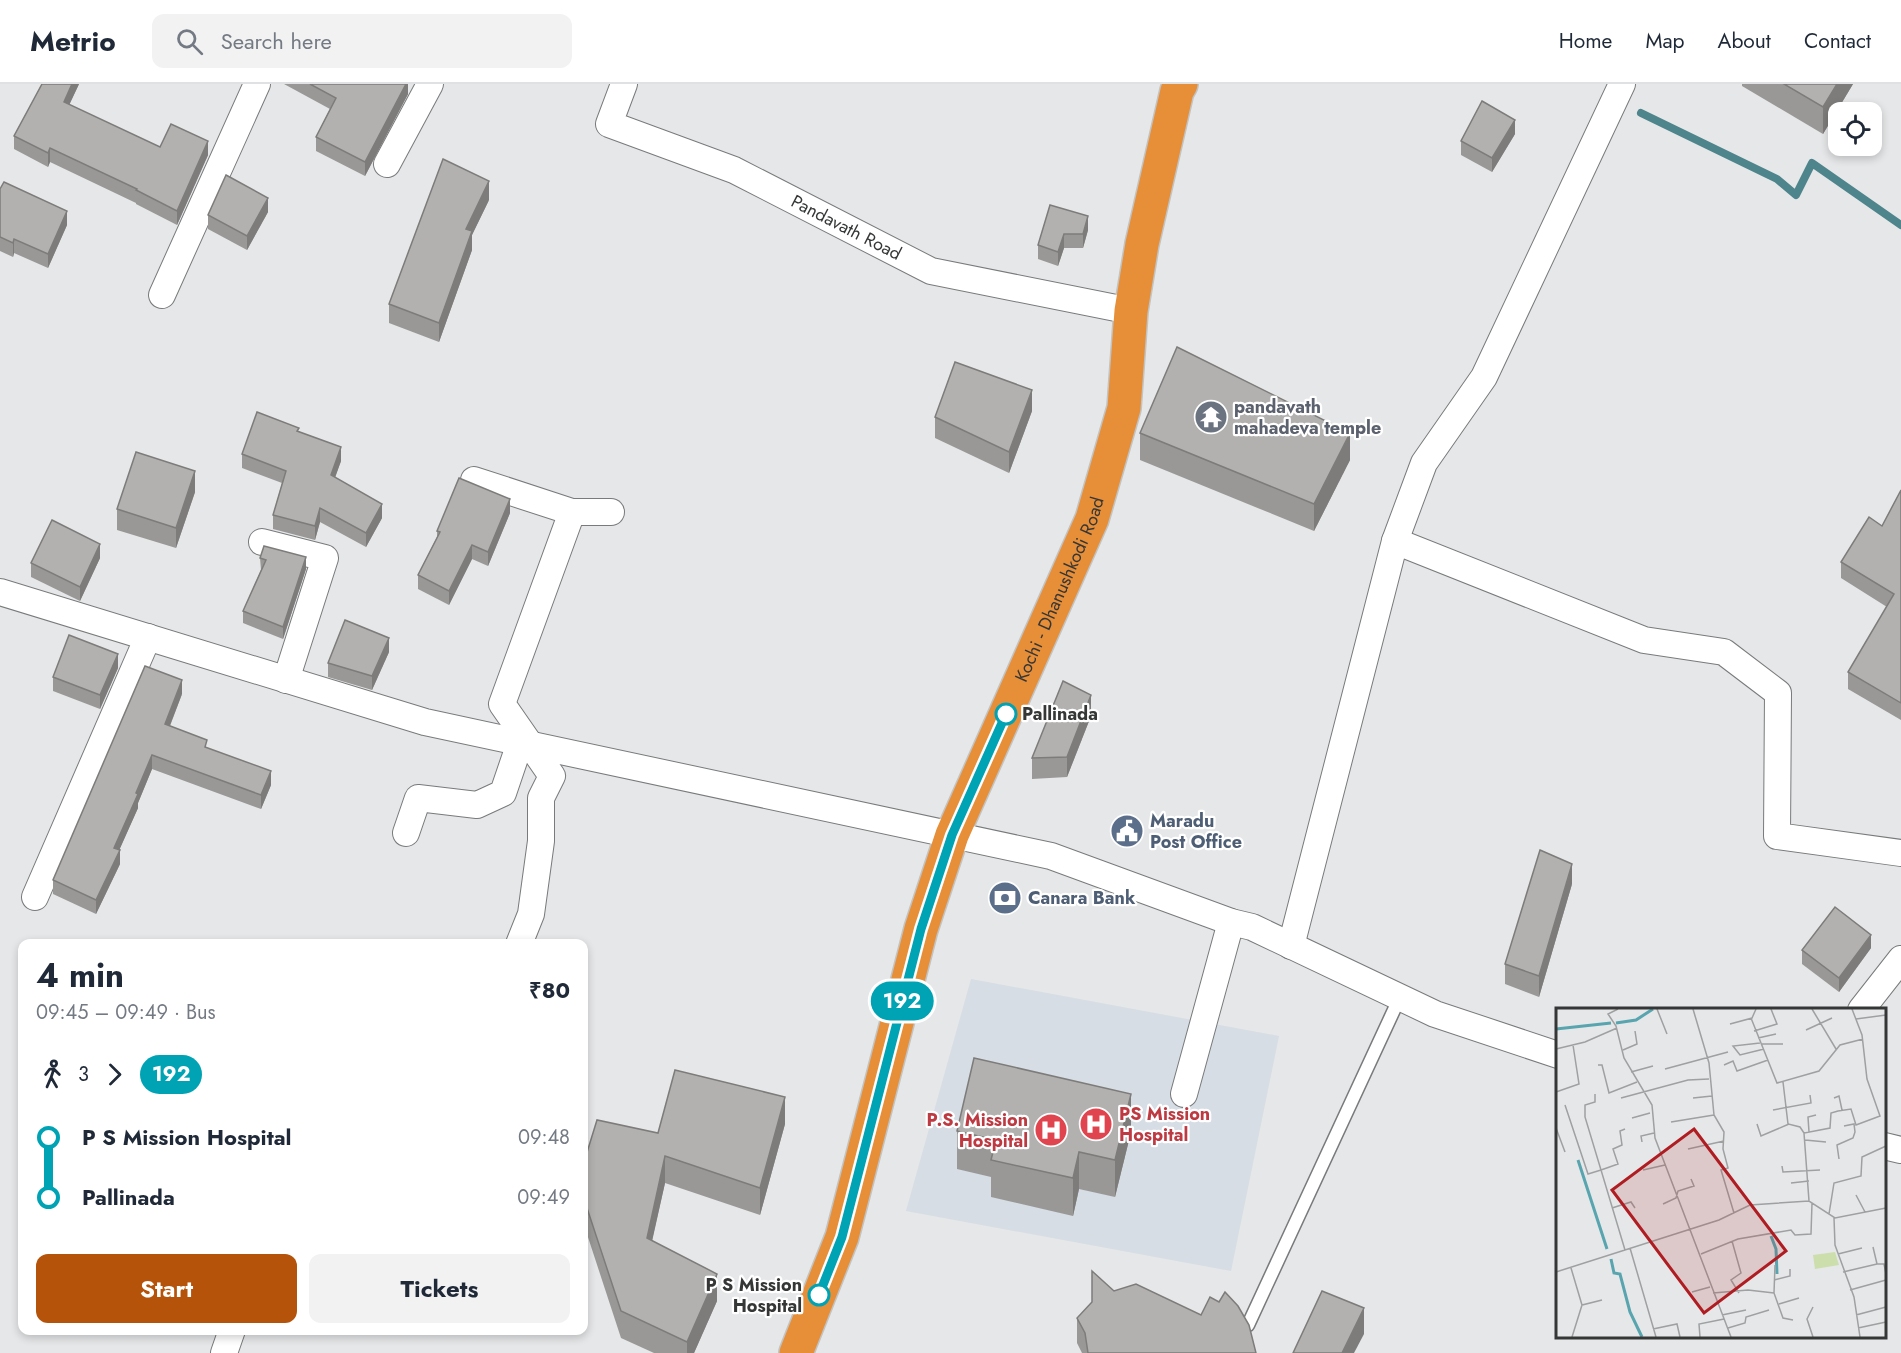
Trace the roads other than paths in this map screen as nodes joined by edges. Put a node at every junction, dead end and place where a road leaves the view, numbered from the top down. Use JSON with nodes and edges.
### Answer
{"nodes":[{"id":1,"x":257,"y":84,"type":"edge"},
{"id":2,"x":430,"y":84,"type":"edge"},
{"id":3,"x":624,"y":84,"type":"edge"},
{"id":4,"x":1181,"y":84,"type":"edge"},
{"id":5,"x":1622,"y":84,"type":"edge"},
{"id":6,"x":387,"y":164,"type":"dead end"},
{"id":7,"x":162,"y":295,"type":"dead end"},
{"id":8,"x":1131,"y":311,"type":"junction"},
{"id":9,"x":474,"y":480,"type":"dead end"},
{"id":10,"x":572,"y":512,"type":"junction"},
{"id":11,"x":611,"y":512,"type":"dead end"},
{"id":12,"x":1395,"y":541,"type":"junction"},
{"id":13,"x":262,"y":542,"type":"dead end"},
{"id":14,"x":0,"y":592,"type":"edge"},
{"id":15,"x":148,"y":637,"type":"junction"},
{"id":16,"x":286,"y":680,"type":"junction"},
{"id":17,"x":526,"y":745,"type":"junction"},
{"id":18,"x":406,"y":833,"type":"dead end"},
{"id":19,"x":952,"y":835,"type":"junction"},
{"id":20,"x":1901,"y":853,"type":"edge"},
{"id":21,"x":35,"y":897,"type":"dead end"},
{"id":22,"x":1231,"y":922,"type":"junction"},
{"id":23,"x":521,"y":939,"type":"edge"},
{"id":24,"x":1291,"y":946,"type":"junction"},
{"id":25,"x":1901,"y":959,"type":"edge"},
{"id":26,"x":1400,"y":997,"type":"junction"},
{"id":27,"x":1863,"y":1008,"type":"edge"},
{"id":28,"x":1556,"y":1055,"type":"edge"},
{"id":29,"x":1184,"y":1094,"type":"dead end"},
{"id":30,"x":1886,"y":1146,"type":"edge"},
{"id":31,"x":1901,"y":1150,"type":"edge"},
{"id":32,"x":1248,"y":1325,"type":"edge"},
{"id":33,"x":230,"y":1335,"type":"edge"},
{"id":34,"x":224,"y":1353,"type":"edge"},
{"id":35,"x":796,"y":1353,"type":"edge"}],
"edges":[{"from":1,"to":7,"type":"street"},
{"from":2,"to":6,"type":"street"},
{"from":3,"to":8,"type":"street","name":"Pandavath Road"},
{"from":4,"to":8,"type":"highway","name":"Kochi - Dhanushkodi Road"},
{"from":5,"to":12,"type":"street"},
{"from":8,"to":19,"type":"highway","name":"Kochi - Dhanushkodi Road"},
{"from":9,"to":10,"type":"street"},
{"from":10,"to":11,"type":"street"},
{"from":10,"to":17,"type":"street"},
{"from":12,"to":20,"type":"street"},
{"from":12,"to":24,"type":"street"},
{"from":13,"to":16,"type":"street"},
{"from":14,"to":15,"type":"street"},
{"from":15,"to":16,"type":"street"},
{"from":15,"to":21,"type":"street"},
{"from":16,"to":17,"type":"street"},
{"from":17,"to":18,"type":"street"},
{"from":17,"to":19,"type":"street"},
{"from":17,"to":23,"type":"street"},
{"from":19,"to":22,"type":"street"},
{"from":19,"to":35,"type":"highway","name":"Kochi - Dhanushkodi Road"},
{"from":22,"to":24,"type":"street"},
{"from":22,"to":29,"type":"street"},
{"from":24,"to":26,"type":"street"},
{"from":25,"to":27,"type":"street"},
{"from":26,"to":28,"type":"street"},
{"from":26,"to":32,"type":"lane"},
{"from":30,"to":31,"type":"street"},
{"from":33,"to":34,"type":"street"}]}
